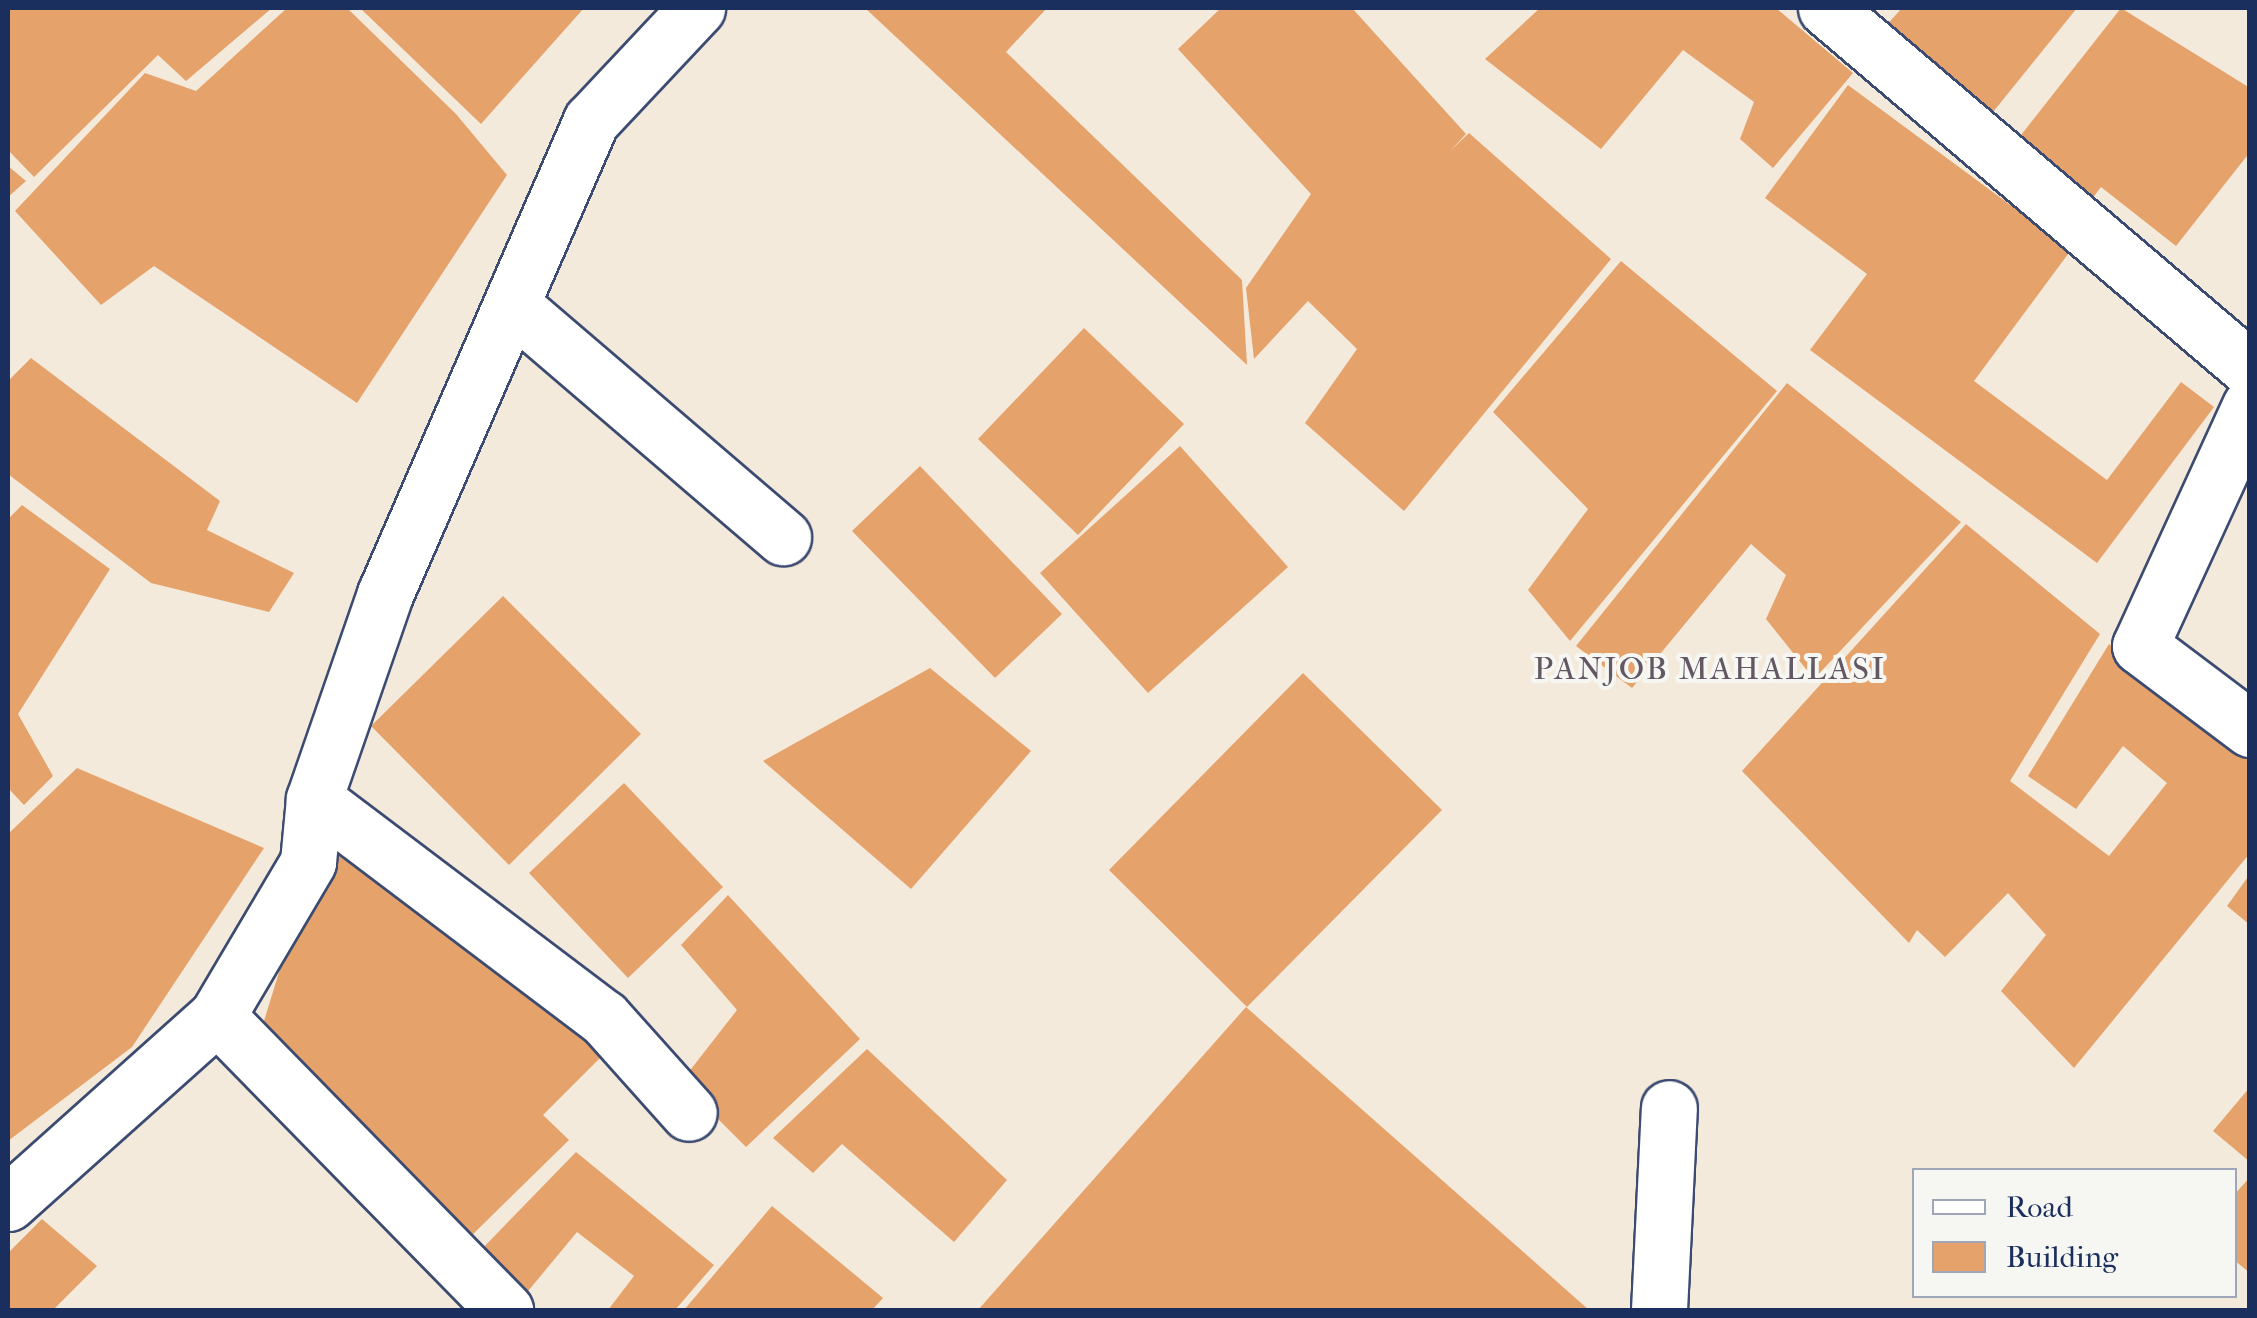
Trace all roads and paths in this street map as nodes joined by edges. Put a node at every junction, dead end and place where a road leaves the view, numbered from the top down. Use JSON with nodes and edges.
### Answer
{"nodes":[{"id":1,"x":697,"y":8,"type":"edge"},
{"id":2,"x":1826,"y":8,"type":"edge"},
{"id":3,"x":512,"y":305,"type":"junction"},
{"id":4,"x":2250,"y":369,"type":"edge"},
{"id":5,"x":2250,"y":406,"type":"edge"},
{"id":6,"x":783,"y":537,"type":"dead end"},
{"id":7,"x":2250,"y":729,"type":"edge"},
{"id":8,"x":314,"y":799,"type":"junction"},
{"id":9,"x":217,"y":1016,"type":"junction"},
{"id":10,"x":1669,"y":1108,"type":"dead end"},
{"id":11,"x":689,"y":1113,"type":"dead end"},
{"id":12,"x":8,"y":1203,"type":"edge"},
{"id":13,"x":505,"y":1310,"type":"edge"},
{"id":14,"x":1659,"y":1310,"type":"edge"}],
"edges":[{"from":1,"to":3,"type":"street"},
{"from":2,"to":4,"type":"street"},
{"from":3,"to":6,"type":"street"},
{"from":3,"to":8,"type":"street"},
{"from":5,"to":7,"type":"street"},
{"from":8,"to":9,"type":"street"},
{"from":8,"to":11,"type":"street"},
{"from":9,"to":12,"type":"street"},
{"from":9,"to":13,"type":"street"},
{"from":10,"to":14,"type":"street"}]}
